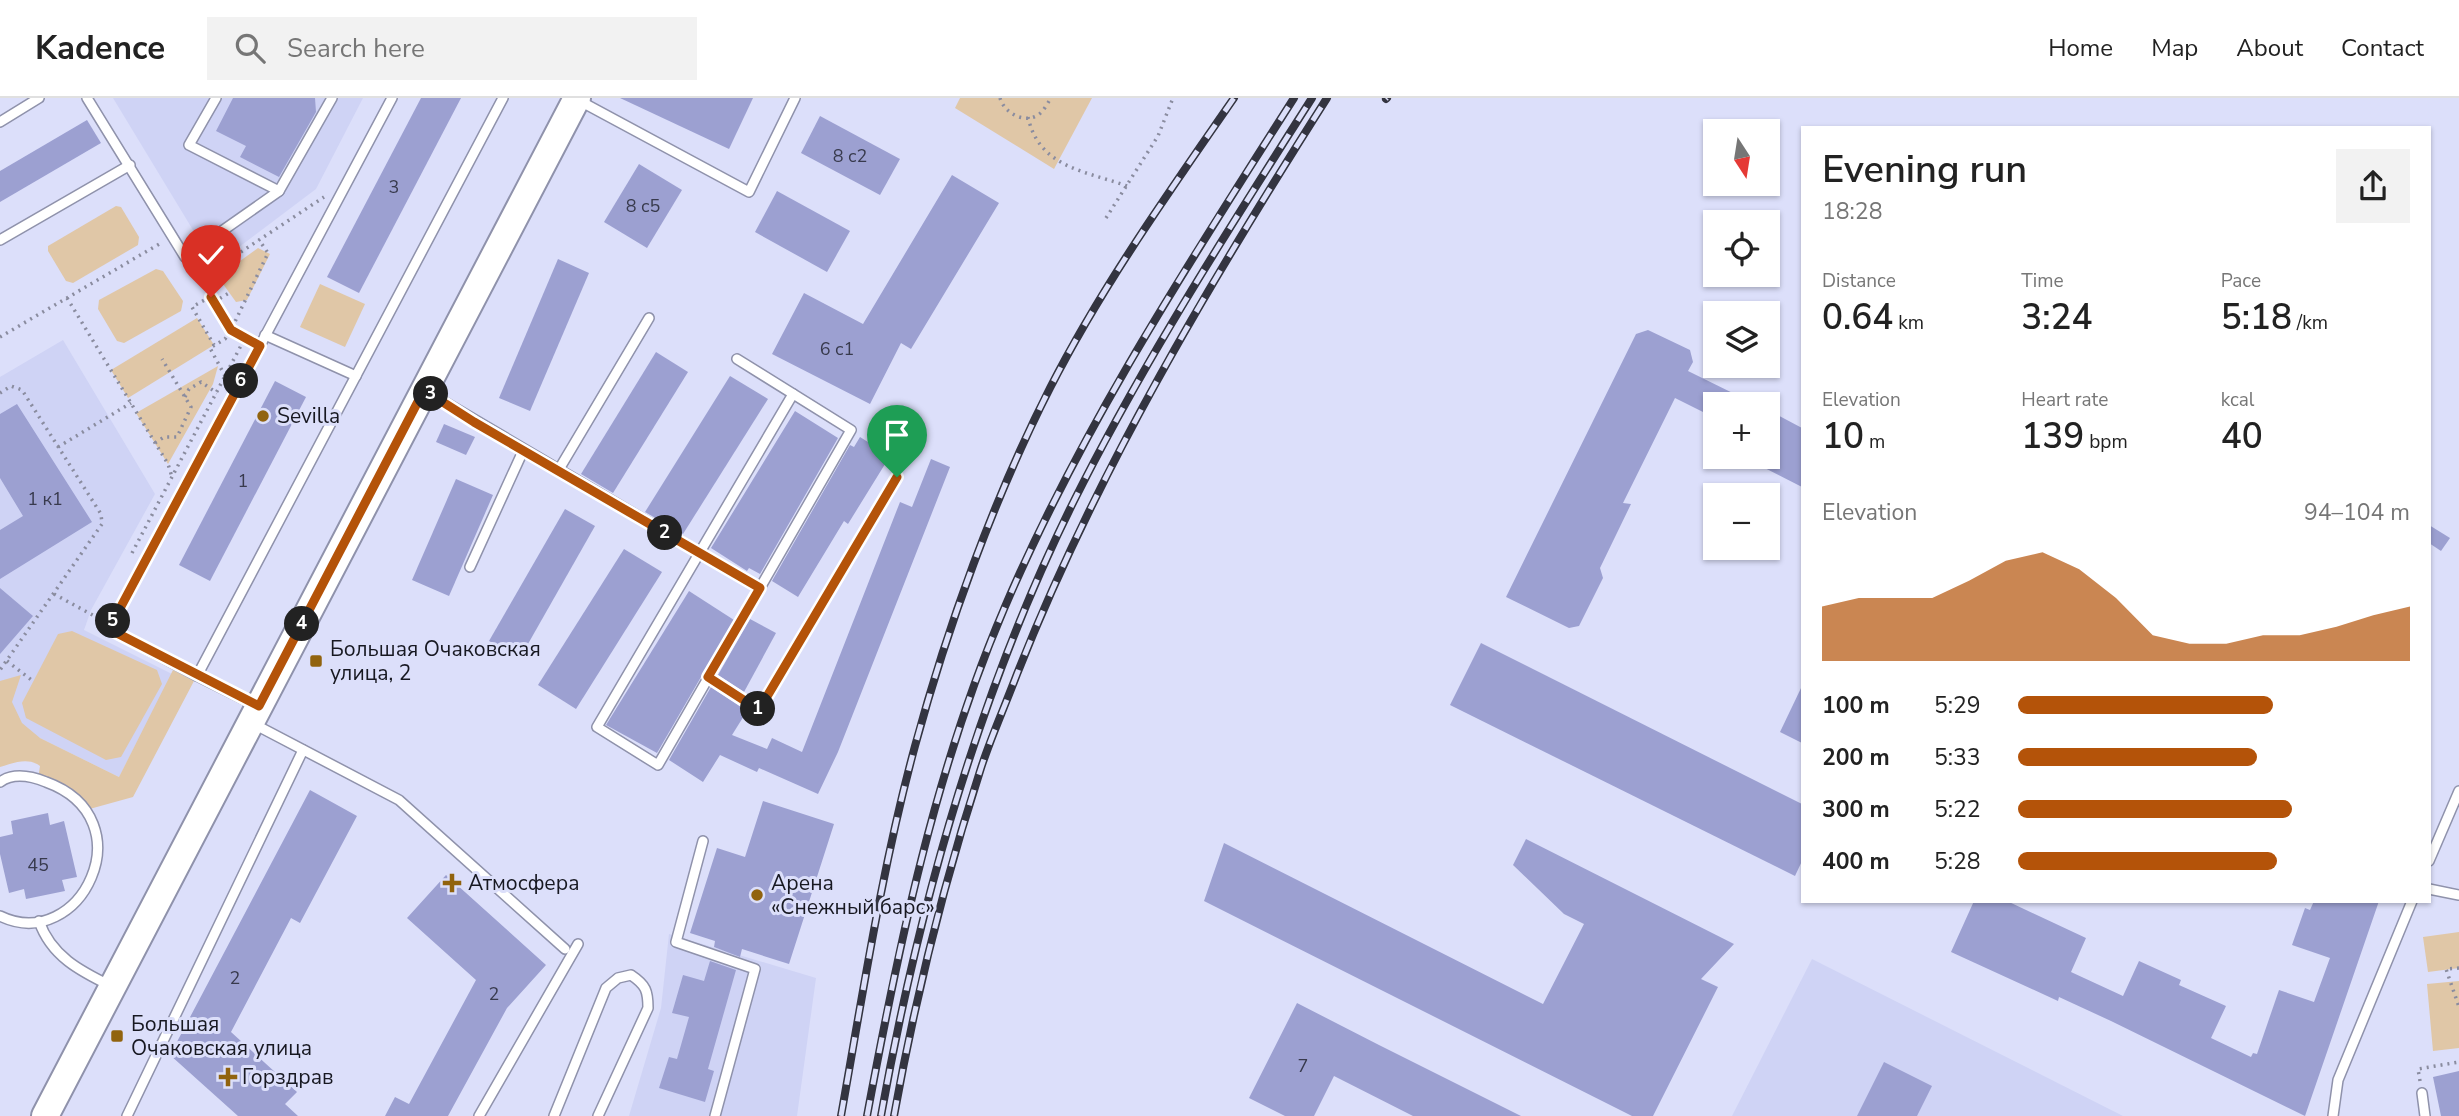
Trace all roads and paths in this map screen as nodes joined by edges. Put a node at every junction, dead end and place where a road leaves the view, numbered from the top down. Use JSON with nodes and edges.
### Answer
{"nodes":[{"id":1,"x":39,"y":98,"type":"edge"},
{"id":2,"x":87,"y":98,"type":"edge"},
{"id":3,"x":216,"y":98,"type":"edge"},
{"id":4,"x":332,"y":98,"type":"edge"},
{"id":5,"x":392,"y":98,"type":"edge"},
{"id":6,"x":503,"y":98,"type":"edge"},
{"id":7,"x":795,"y":98,"type":"edge"},
{"id":8,"x":1000,"y":98,"type":"edge"},
{"id":9,"x":1051,"y":98,"type":"edge"},
{"id":10,"x":1173,"y":98,"type":"edge"},
{"id":11,"x":577,"y":99,"type":"edge"},
{"id":12,"x":1028,"y":117,"type":"junction"},
{"id":13,"x":0,"y":122,"type":"edge"},
{"id":14,"x":130,"y":165,"type":"junction"},
{"id":15,"x":1127,"y":186,"type":"junction"},
{"id":16,"x":279,"y":191,"type":"junction"},
{"id":17,"x":326,"y":196,"type":"dead end"},
{"id":18,"x":1106,"y":218,"type":"dead end"},
{"id":19,"x":172,"y":237,"type":"junction"},
{"id":20,"x":0,"y":240,"type":"edge"},
{"id":21,"x":260,"y":240,"type":"junction"},
{"id":22,"x":185,"y":257,"type":"junction"},
{"id":23,"x":200,"y":279,"type":"junction"},
{"id":24,"x":229,"y":293,"type":"dead end"},
{"id":25,"x":211,"y":297,"type":"junction"},
{"id":26,"x":67,"y":298,"type":"junction"},
{"id":27,"x":214,"y":302,"type":"junction"},
{"id":28,"x":649,"y":318,"type":"dead end"},
{"id":29,"x":231,"y":330,"type":"junction"},
{"id":30,"x":265,"y":335,"type":"junction"},
{"id":31,"x":0,"y":337,"type":"edge"},
{"id":32,"x":245,"y":338,"type":"junction"},
{"id":33,"x":214,"y":345,"type":"junction"},
{"id":34,"x":241,"y":345,"type":"dead end"},
{"id":35,"x":260,"y":346,"type":"junction"},
{"id":36,"x":162,"y":359,"type":"dead end"},
{"id":37,"x":737,"y":359,"type":"dead end"},
{"id":38,"x":225,"y":376,"type":"dead end"},
{"id":39,"x":356,"y":376,"type":"junction"},
{"id":40,"x":424,"y":390,"type":"junction"},
{"id":41,"x":0,"y":393,"type":"edge"},
{"id":42,"x":216,"y":393,"type":"dead end"},
{"id":43,"x":793,"y":394,"type":"junction"},
{"id":44,"x":185,"y":397,"type":"junction"},
{"id":45,"x":131,"y":403,"type":"junction"},
{"id":46,"x":155,"y":443,"type":"junction"},
{"id":47,"x":58,"y":447,"type":"junction"},
{"id":48,"x":523,"y":451,"type":"junction"},
{"id":49,"x":558,"y":471,"type":"junction"},
{"id":50,"x":172,"y":477,"type":"dead end"},
{"id":51,"x":897,"y":477,"type":"dead end"},
{"id":52,"x":697,"y":552,"type":"junction"},
{"id":53,"x":470,"y":567,"type":"dead end"},
{"id":54,"x":760,"y":588,"type":"junction"},
{"id":55,"x":54,"y":594,"type":"junction"},
{"id":56,"x":98,"y":618,"type":"dead end"},
{"id":57,"x":7,"y":662,"type":"junction"},
{"id":58,"x":0,"y":670,"type":"edge"},
{"id":59,"x":197,"y":676,"type":"junction"},
{"id":60,"x":708,"y":677,"type":"junction"},
{"id":61,"x":34,"y":681,"type":"dead end"},
{"id":62,"x":255,"y":714,"type":"junction"},
{"id":63,"x":303,"y":750,"type":"junction"},
{"id":64,"x":0,"y":782,"type":"edge"},
{"id":65,"x":2459,"y":791,"type":"edge"},
{"id":66,"x":703,"y":841,"type":"dead end"},
{"id":67,"x":2431,"y":856,"type":"edge"},
{"id":68,"x":2431,"y":889,"type":"edge"},
{"id":69,"x":2459,"y":895,"type":"edge"},
{"id":70,"x":2411,"y":903,"type":"edge"},
{"id":71,"x":0,"y":916,"type":"edge"},
{"id":72,"x":39,"y":921,"type":"junction"},
{"id":73,"x":578,"y":944,"type":"dead end"},
{"id":74,"x":565,"y":949,"type":"dead end"},
{"id":75,"x":2459,"y":968,"type":"edge"},
{"id":76,"x":113,"y":987,"type":"junction"},
{"id":77,"x":2459,"y":1007,"type":"edge"},
{"id":78,"x":2459,"y":1062,"type":"edge"},
{"id":79,"x":2422,"y":1093,"type":"joint"},
{"id":80,"x":46,"y":1116,"type":"edge"},
{"id":81,"x":127,"y":1116,"type":"edge"},
{"id":82,"x":479,"y":1116,"type":"edge"},
{"id":83,"x":554,"y":1116,"type":"edge"},
{"id":84,"x":598,"y":1116,"type":"edge"},
{"id":85,"x":715,"y":1116,"type":"edge"},
{"id":86,"x":2333,"y":1116,"type":"edge"},
{"id":87,"x":2425,"y":1116,"type":"edge"}],
"edges":[{"from":1,"to":13,"type":"lane"},
{"from":2,"to":14,"type":"lane"},
{"from":3,"to":16,"type":"lane"},
{"from":4,"to":16,"type":"lane"},
{"from":5,"to":30,"type":"lane"},
{"from":6,"to":39,"type":"lane"},
{"from":7,"to":11,"type":"lane"},
{"from":8,"to":12,"type":"path"},
{"from":9,"to":12,"type":"path"},
{"from":10,"to":15,"type":"path"},
{"from":11,"to":40,"type":"street"},
{"from":12,"to":15,"type":"path"},
{"from":14,"to":19,"type":"lane"},
{"from":14,"to":20,"type":"lane"},
{"from":15,"to":18,"type":"path"},
{"from":16,"to":22,"type":"lane"},
{"from":17,"to":21,"type":"path"},
{"from":19,"to":22,"type":"lane"},
{"from":19,"to":26,"type":"path"},
{"from":21,"to":23,"type":"path"},
{"from":21,"to":29,"type":"path"},
{"from":22,"to":23,"type":"path"},
{"from":23,"to":25,"type":"path"},
{"from":24,"to":27,"type":"path"},
{"from":25,"to":27,"type":"path"},
{"from":25,"to":33,"type":"path"},
{"from":26,"to":31,"type":"path"},
{"from":26,"to":45,"type":"path"},
{"from":27,"to":29,"type":"path"},
{"from":28,"to":49,"type":"lane"},
{"from":29,"to":32,"type":"path"},
{"from":29,"to":33,"type":"path"},
{"from":30,"to":35,"type":"lane"},
{"from":30,"to":39,"type":"lane"},
{"from":32,"to":34,"type":"path"},
{"from":32,"to":35,"type":"path"},
{"from":33,"to":38,"type":"path"},
{"from":35,"to":59,"type":"lane"},
{"from":36,"to":44,"type":"path"},
{"from":37,"to":43,"type":"lane"},
{"from":39,"to":59,"type":"lane"},
{"from":40,"to":48,"type":"lane"},
{"from":40,"to":62,"type":"street"},
{"from":41,"to":47,"type":"path"},
{"from":42,"to":44,"type":"path"},
{"from":43,"to":52,"type":"lane"},
{"from":43,"to":54,"type":"lane"},
{"from":44,"to":46,"type":"path"},
{"from":45,"to":46,"type":"path"},
{"from":45,"to":47,"type":"path"},
{"from":46,"to":50,"type":"path"},
{"from":47,"to":55,"type":"path"},
{"from":48,"to":49,"type":"lane"},
{"from":48,"to":53,"type":"lane"},
{"from":49,"to":52,"type":"lane"},
{"from":51,"to":60,"type":"lane"},
{"from":52,"to":54,"type":"lane"},
{"from":52,"to":60,"type":"lane"},
{"from":54,"to":60,"type":"lane"},
{"from":55,"to":56,"type":"path"},
{"from":55,"to":57,"type":"path"},
{"from":57,"to":58,"type":"path"},
{"from":57,"to":61,"type":"path"},
{"from":59,"to":62,"type":"lane"},
{"from":62,"to":63,"type":"lane"},
{"from":62,"to":76,"type":"street"},
{"from":63,"to":74,"type":"lane"},
{"from":63,"to":81,"type":"lane"},
{"from":64,"to":72,"type":"lane"},
{"from":65,"to":67,"type":"lane"},
{"from":66,"to":85,"type":"lane"},
{"from":68,"to":69,"type":"lane"},
{"from":70,"to":86,"type":"lane"},
{"from":71,"to":72,"type":"lane"},
{"from":72,"to":76,"type":"lane"},
{"from":73,"to":82,"type":"lane"},
{"from":75,"to":77,"type":"path"},
{"from":76,"to":80,"type":"street"},
{"from":78,"to":79,"type":"path"},
{"from":79,"to":87,"type":"lane"},
{"from":83,"to":84,"type":"lane"}]}
